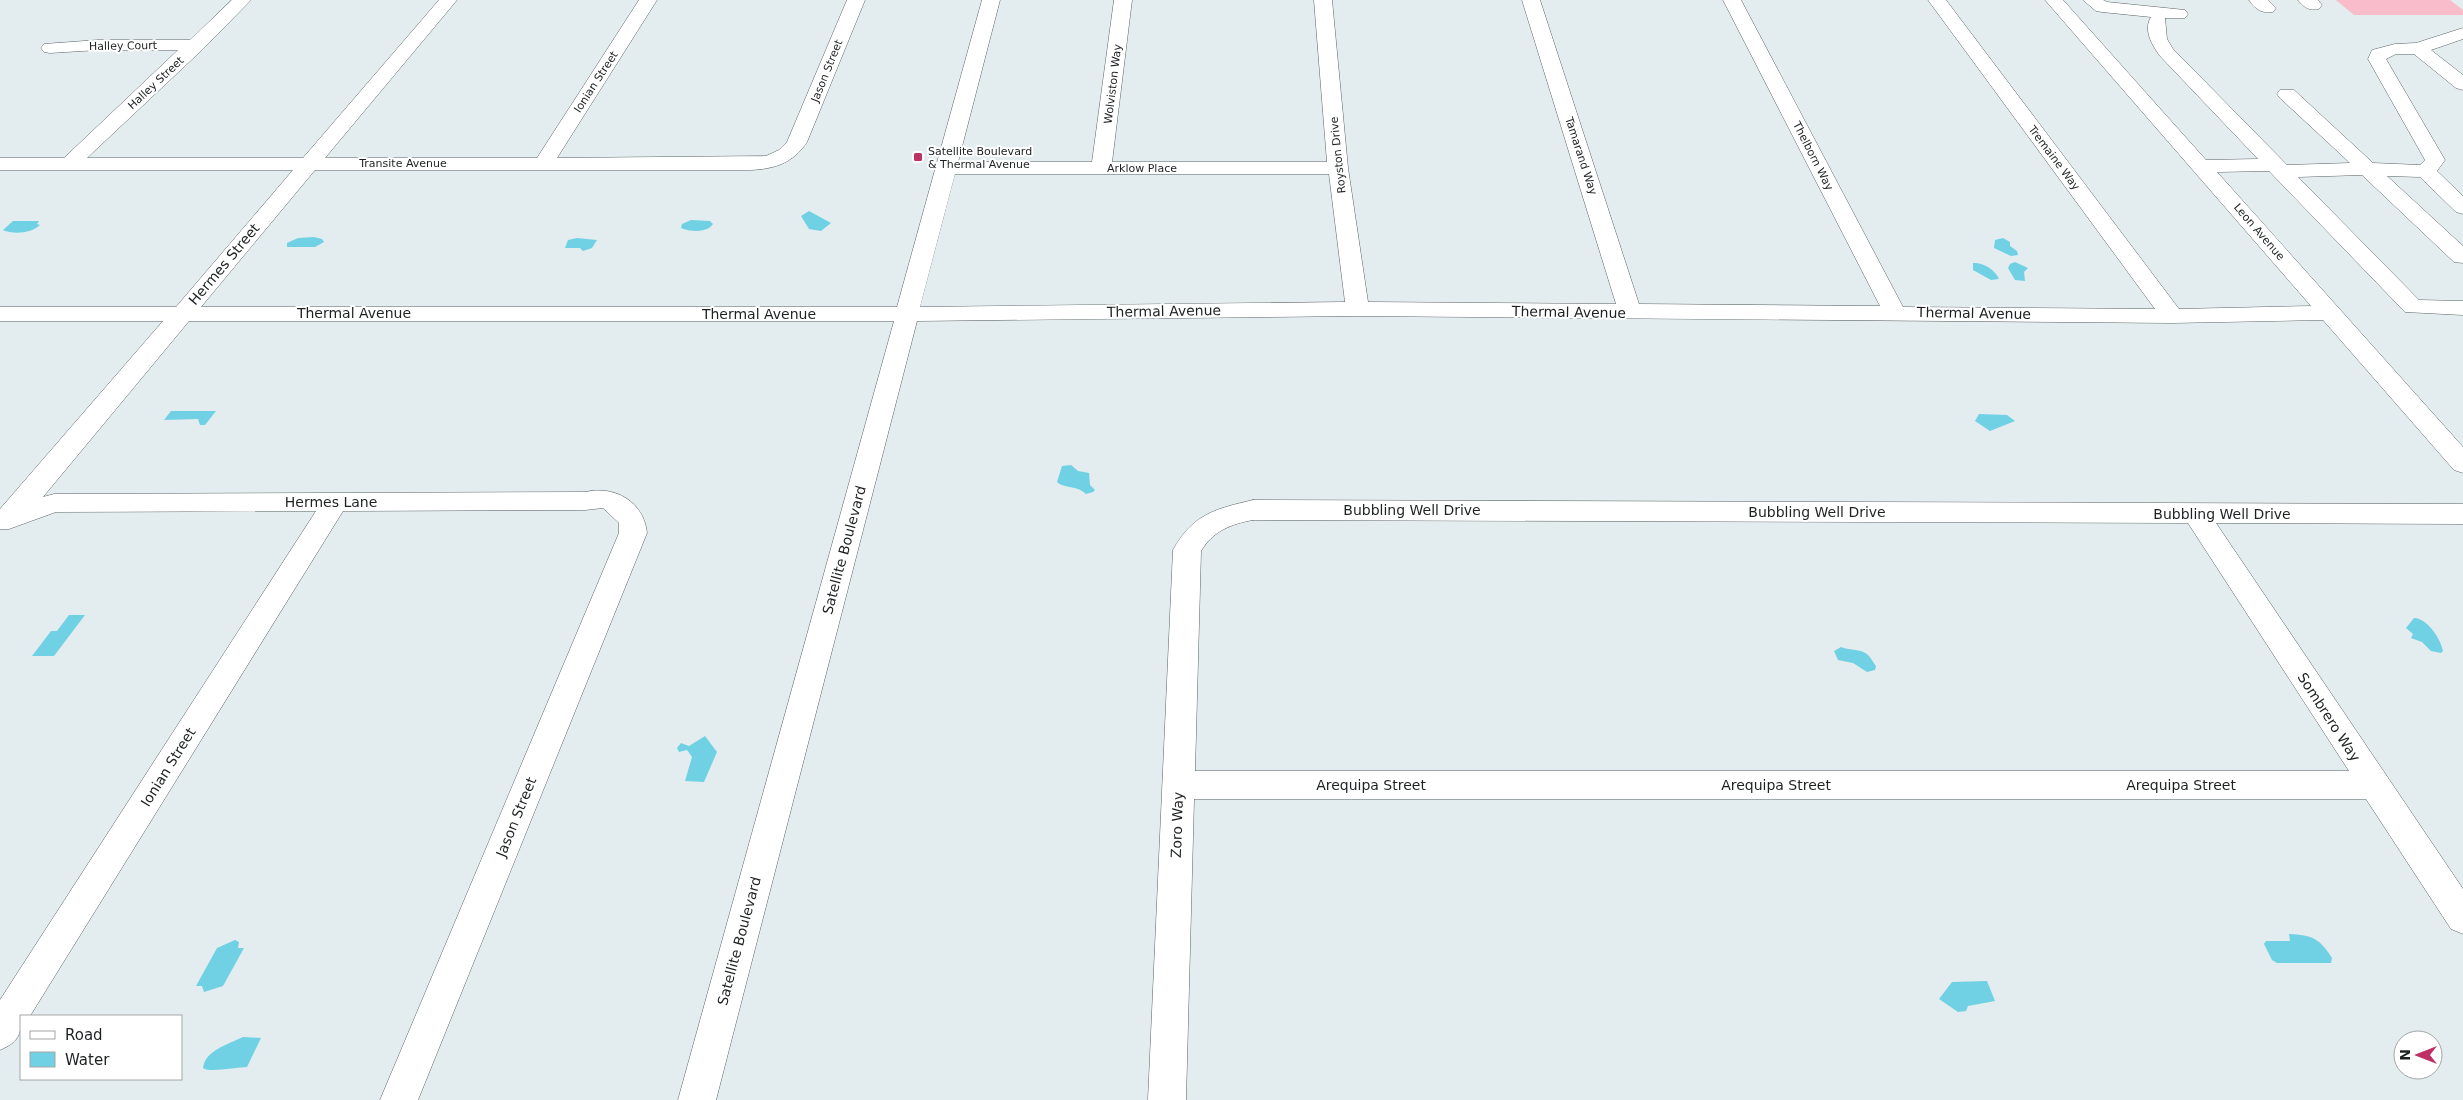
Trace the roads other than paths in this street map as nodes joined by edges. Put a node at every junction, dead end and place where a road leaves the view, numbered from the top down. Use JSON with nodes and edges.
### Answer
{"nodes":[{"id":1,"x":242,"y":0,"type":"edge"},
{"id":2,"x":448,"y":0,"type":"edge"},
{"id":3,"x":648,"y":0,"type":"edge"},
{"id":4,"x":856,"y":0,"type":"edge"},
{"id":5,"x":991,"y":0,"type":"edge"},
{"id":6,"x":1123,"y":0,"type":"edge"},
{"id":7,"x":1323,"y":0,"type":"edge"},
{"id":8,"x":1531,"y":0,"type":"edge"},
{"id":9,"x":1732,"y":0,"type":"edge"},
{"id":10,"x":1937,"y":0,"type":"edge"},
{"id":11,"x":2054,"y":0,"type":"edge"},
{"id":12,"x":2092,"y":0,"type":"edge"},
{"id":13,"x":2179,"y":14,"type":"dead end"},
{"id":14,"x":2158,"y":20,"type":"dead end"},
{"id":15,"x":2463,"y":33,"type":"edge"},
{"id":16,"x":197,"y":45,"type":"junction"},
{"id":17,"x":50,"y":48,"type":"dead end"},
{"id":18,"x":2418,"y":48,"type":"junction"},
{"id":19,"x":2463,"y":84,"type":"edge"},
{"id":20,"x":2287,"y":94,"type":"dead end"},
{"id":21,"x":796,"y":142,"type":"joint"},
{"id":22,"x":308,"y":163,"type":"junction"},
{"id":23,"x":0,"y":164,"type":"edge"},
{"id":24,"x":69,"y":164,"type":"junction"},
{"id":25,"x":544,"y":164,"type":"junction"},
{"id":26,"x":2201,"y":166,"type":"junction"},
{"id":27,"x":946,"y":168,"type":"junction"},
{"id":28,"x":1101,"y":168,"type":"junction"},
{"id":29,"x":1338,"y":168,"type":"junction"},
{"id":30,"x":2276,"y":168,"type":"junction"},
{"id":31,"x":2367,"y":169,"type":"junction"},
{"id":32,"x":2426,"y":171,"type":"junction"},
{"id":33,"x":2463,"y":208,"type":"edge"},
{"id":34,"x":2462,"y":257,"type":"dead end"},
{"id":35,"x":2463,"y":308,"type":"edge"},
{"id":36,"x":1357,"y":309,"type":"junction"},
{"id":37,"x":182,"y":313,"type":"junction"},
{"id":38,"x":1630,"y":313,"type":"junction"},
{"id":39,"x":1894,"y":313,"type":"junction"},
{"id":40,"x":2329,"y":313,"type":"junction"},
{"id":41,"x":0,"y":314,"type":"edge"},
{"id":42,"x":907,"y":314,"type":"junction"},
{"id":43,"x":2172,"y":316,"type":"junction"},
{"id":44,"x":2463,"y":464,"type":"edge"},
{"id":45,"x":336,"y":502,"type":"junction"},
{"id":46,"x":2196,"y":514,"type":"junction"},
{"id":47,"x":2463,"y":514,"type":"edge"},
{"id":48,"x":3,"y":522,"type":"edge"},
{"id":49,"x":633,"y":533,"type":"joint"},
{"id":50,"x":1187,"y":550,"type":"joint"},
{"id":51,"x":1178,"y":785,"type":"junction"},
{"id":52,"x":2373,"y":785,"type":"junction"},
{"id":53,"x":2463,"y":918,"type":"edge"},
{"id":54,"x":0,"y":1032,"type":"edge"},
{"id":55,"x":399,"y":1100,"type":"edge"},
{"id":56,"x":697,"y":1100,"type":"edge"},
{"id":57,"x":1167,"y":1100,"type":"edge"}],
"edges":[{"from":1,"to":16,"type":"street","name":"Halley Street"},
{"from":2,"to":22,"type":"street","name":"Hermes Street"},
{"from":3,"to":25,"type":"street","name":"Ionian Street"},
{"from":4,"to":21,"type":"street","name":"Jason Street"},
{"from":5,"to":27,"type":"street","name":"Satellite Boulevard"},
{"from":6,"to":28,"type":"street","name":"Wolviston Way"},
{"from":7,"to":29,"type":"street","name":"Royston Drive"},
{"from":8,"to":38,"type":"street","name":"Tamarand Way"},
{"from":9,"to":39,"type":"street","name":"Thelborn Way"},
{"from":10,"to":43,"type":"street","name":"Tremaine Way"},
{"from":11,"to":26,"type":"street","name":"Leon Avenue"},
{"from":12,"to":13,"type":"street"},
{"from":14,"to":30,"type":"street"},
{"from":15,"to":18,"type":"street"},
{"from":16,"to":17,"type":"street","name":"Halley Court"},
{"from":16,"to":24,"type":"street","name":"Halley Street"},
{"from":18,"to":19,"type":"street"},
{"from":18,"to":32,"type":"street"},
{"from":20,"to":31,"type":"street"},
{"from":21,"to":25,"type":"street","name":"Transite Avenue"},
{"from":22,"to":24,"type":"street","name":"Transite Avenue"},
{"from":22,"to":25,"type":"street","name":"Transite Avenue"},
{"from":22,"to":37,"type":"street","name":"Hermes Street"},
{"from":23,"to":24,"type":"street","name":"Transite Avenue"},
{"from":26,"to":30,"type":"street"},
{"from":26,"to":40,"type":"street","name":"Leon Avenue"},
{"from":27,"to":28,"type":"street","name":"Arklow Place"},
{"from":27,"to":42,"type":"street","name":"Satellite Boulevard"},
{"from":28,"to":29,"type":"street","name":"Arklow Place"},
{"from":29,"to":36,"type":"street","name":"Royston Drive"},
{"from":30,"to":31,"type":"street"},
{"from":30,"to":35,"type":"street"},
{"from":31,"to":32,"type":"street"},
{"from":31,"to":34,"type":"street"},
{"from":32,"to":33,"type":"street"},
{"from":36,"to":38,"type":"street","name":"Thermal Avenue"},
{"from":36,"to":42,"type":"street","name":"Thermal Avenue"},
{"from":37,"to":41,"type":"street","name":"Thermal Avenue"},
{"from":37,"to":42,"type":"street","name":"Thermal Avenue"},
{"from":37,"to":48,"type":"street","name":"Hermes Street"},
{"from":38,"to":39,"type":"street","name":"Thermal Avenue"},
{"from":39,"to":43,"type":"street","name":"Thermal Avenue"},
{"from":40,"to":43,"type":"street","name":"Thermal Avenue"},
{"from":40,"to":44,"type":"street","name":"Leon Avenue"},
{"from":42,"to":56,"type":"street","name":"Satellite Boulevard"},
{"from":45,"to":48,"type":"street","name":"Hermes Lane"},
{"from":45,"to":49,"type":"street","name":"Hermes Lane"},
{"from":45,"to":54,"type":"street","name":"Ionian Street"},
{"from":46,"to":47,"type":"street","name":"Bubbling Well Drive"},
{"from":46,"to":50,"type":"street","name":"Bubbling Well Drive"},
{"from":46,"to":52,"type":"street","name":"Sombrero Way"},
{"from":49,"to":55,"type":"street","name":"Jason Street"},
{"from":50,"to":51,"type":"street","name":"Zoro Way"},
{"from":51,"to":52,"type":"street","name":"Arequipa Street"},
{"from":51,"to":57,"type":"street","name":"Zoro Way"},
{"from":52,"to":53,"type":"street","name":"Sombrero Way"}]}
